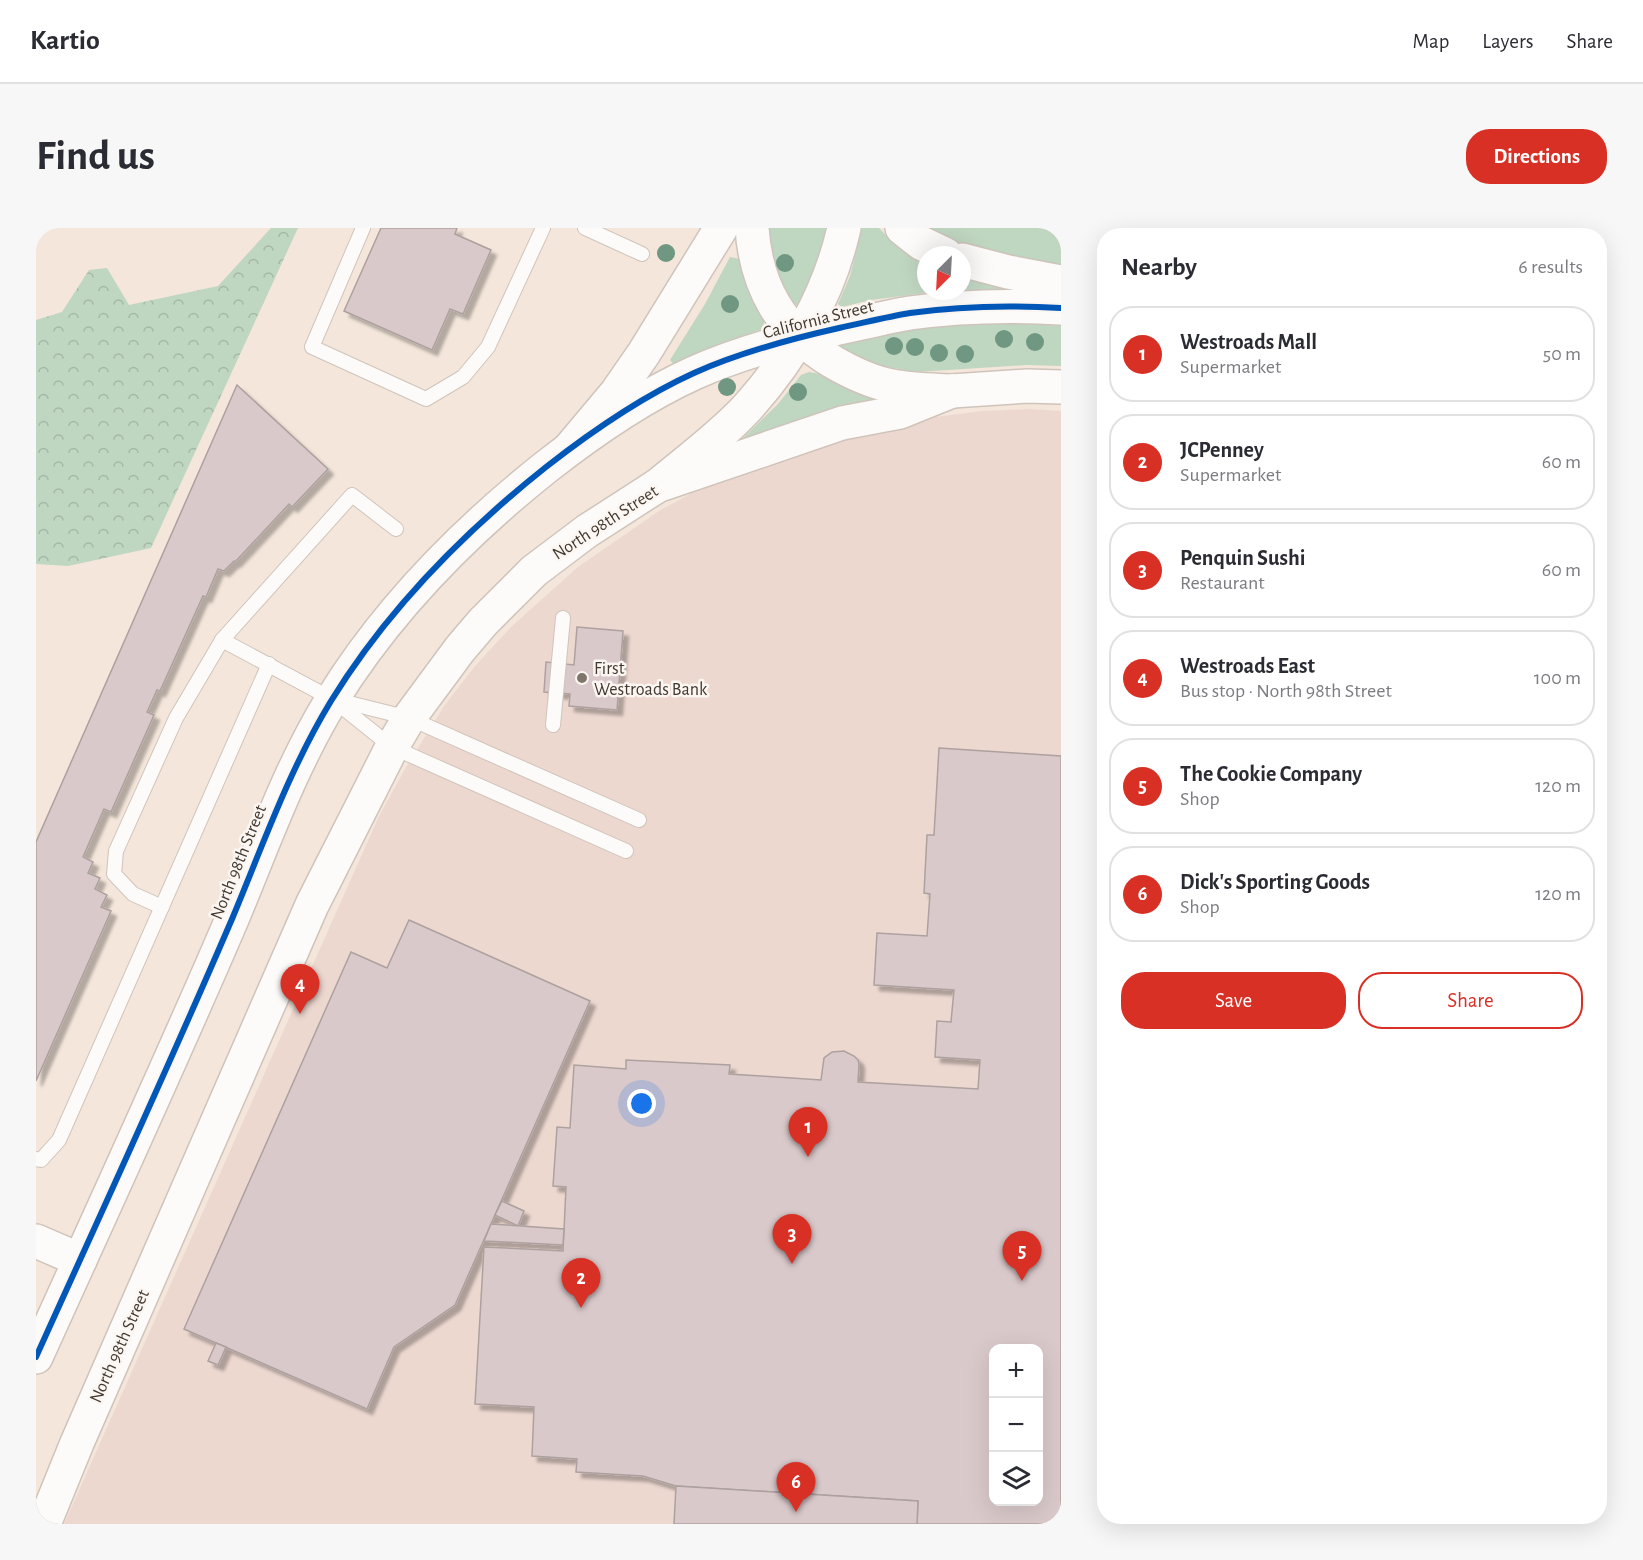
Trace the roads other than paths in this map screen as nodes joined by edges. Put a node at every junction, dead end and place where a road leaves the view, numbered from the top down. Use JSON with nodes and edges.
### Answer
{"nodes":[{"id":1,"x":363,"y":228,"type":"edge"},
{"id":2,"x":543,"y":228,"type":"edge"},
{"id":3,"x":585,"y":228,"type":"edge"},
{"id":4,"x":721,"y":228,"type":"edge"},
{"id":5,"x":752,"y":228,"type":"edge"},
{"id":6,"x":844,"y":228,"type":"edge"},
{"id":7,"x":902,"y":228,"type":"edge"},
{"id":8,"x":927,"y":246,"type":"edge"},
{"id":9,"x":642,"y":254,"type":"dead end"},
{"id":10,"x":971,"y":262,"type":"edge"},
{"id":11,"x":1061,"y":282,"type":"edge"},
{"id":12,"x":1061,"y":308,"type":"edge"},
{"id":13,"x":799,"y":337,"type":"junction"},
{"id":14,"x":1061,"y":387,"type":"edge"},
{"id":15,"x":952,"y":391,"type":"junction"},
{"id":16,"x":570,"y":448,"type":"junction"},
{"id":17,"x":657,"y":486,"type":"junction"},
{"id":18,"x":396,"y":529,"type":"dead end"},
{"id":19,"x":563,"y":618,"type":"dead end"},
{"id":20,"x":222,"y":640,"type":"junction"},
{"id":21,"x":269,"y":664,"type":"junction"},
{"id":22,"x":332,"y":699,"type":"junction"},
{"id":23,"x":409,"y":718,"type":"junction"},
{"id":24,"x":553,"y":725,"type":"dead end"},
{"id":25,"x":392,"y":747,"type":"junction"},
{"id":26,"x":639,"y":820,"type":"dead end"},
{"id":27,"x":626,"y":851,"type":"dead end"},
{"id":28,"x":162,"y":907,"type":"junction"},
{"id":29,"x":36,"y":1159,"type":"edge"},
{"id":30,"x":36,"y":1241,"type":"edge"},
{"id":31,"x":80,"y":1260,"type":"junction"},
{"id":32,"x":36,"y":1357,"type":"edge"},
{"id":33,"x":44,"y":1524,"type":"edge"}],
"edges":[{"from":1,"to":2,"type":"lane"},
{"from":3,"to":9,"type":"lane"},
{"from":4,"to":16,"type":"main road"},
{"from":5,"to":13,"type":"main road"},
{"from":6,"to":13,"type":"main road"},
{"from":7,"to":8,"type":"main road"},
{"from":10,"to":11,"type":"main road"},
{"from":12,"to":13,"type":"main road","name":"California Street"},
{"from":13,"to":15,"type":"main road"},
{"from":13,"to":16,"type":"main road","name":"California Street"},
{"from":13,"to":17,"type":"main road"},
{"from":14,"to":15,"type":"main road"},
{"from":15,"to":17,"type":"main road","name":"North 98th Street"},
{"from":16,"to":22,"type":"main road","name":"North 98th Street"},
{"from":17,"to":23,"type":"main road","name":"North 98th Street"},
{"from":18,"to":20,"type":"lane"},
{"from":19,"to":24,"type":"lane"},
{"from":20,"to":21,"type":"lane"},
{"from":20,"to":28,"type":"lane"},
{"from":21,"to":22,"type":"lane"},
{"from":21,"to":28,"type":"lane"},
{"from":22,"to":23,"type":"lane"},
{"from":22,"to":25,"type":"lane"},
{"from":22,"to":31,"type":"main road","name":"North 98th Street"},
{"from":23,"to":25,"type":"main road","name":"North 98th Street"},
{"from":23,"to":26,"type":"lane"},
{"from":25,"to":27,"type":"lane"},
{"from":25,"to":33,"type":"main road","name":"North 98th Street"},
{"from":28,"to":29,"type":"lane"},
{"from":30,"to":31,"type":"main road"},
{"from":31,"to":32,"type":"main road","name":"North 98th Street"}]}
